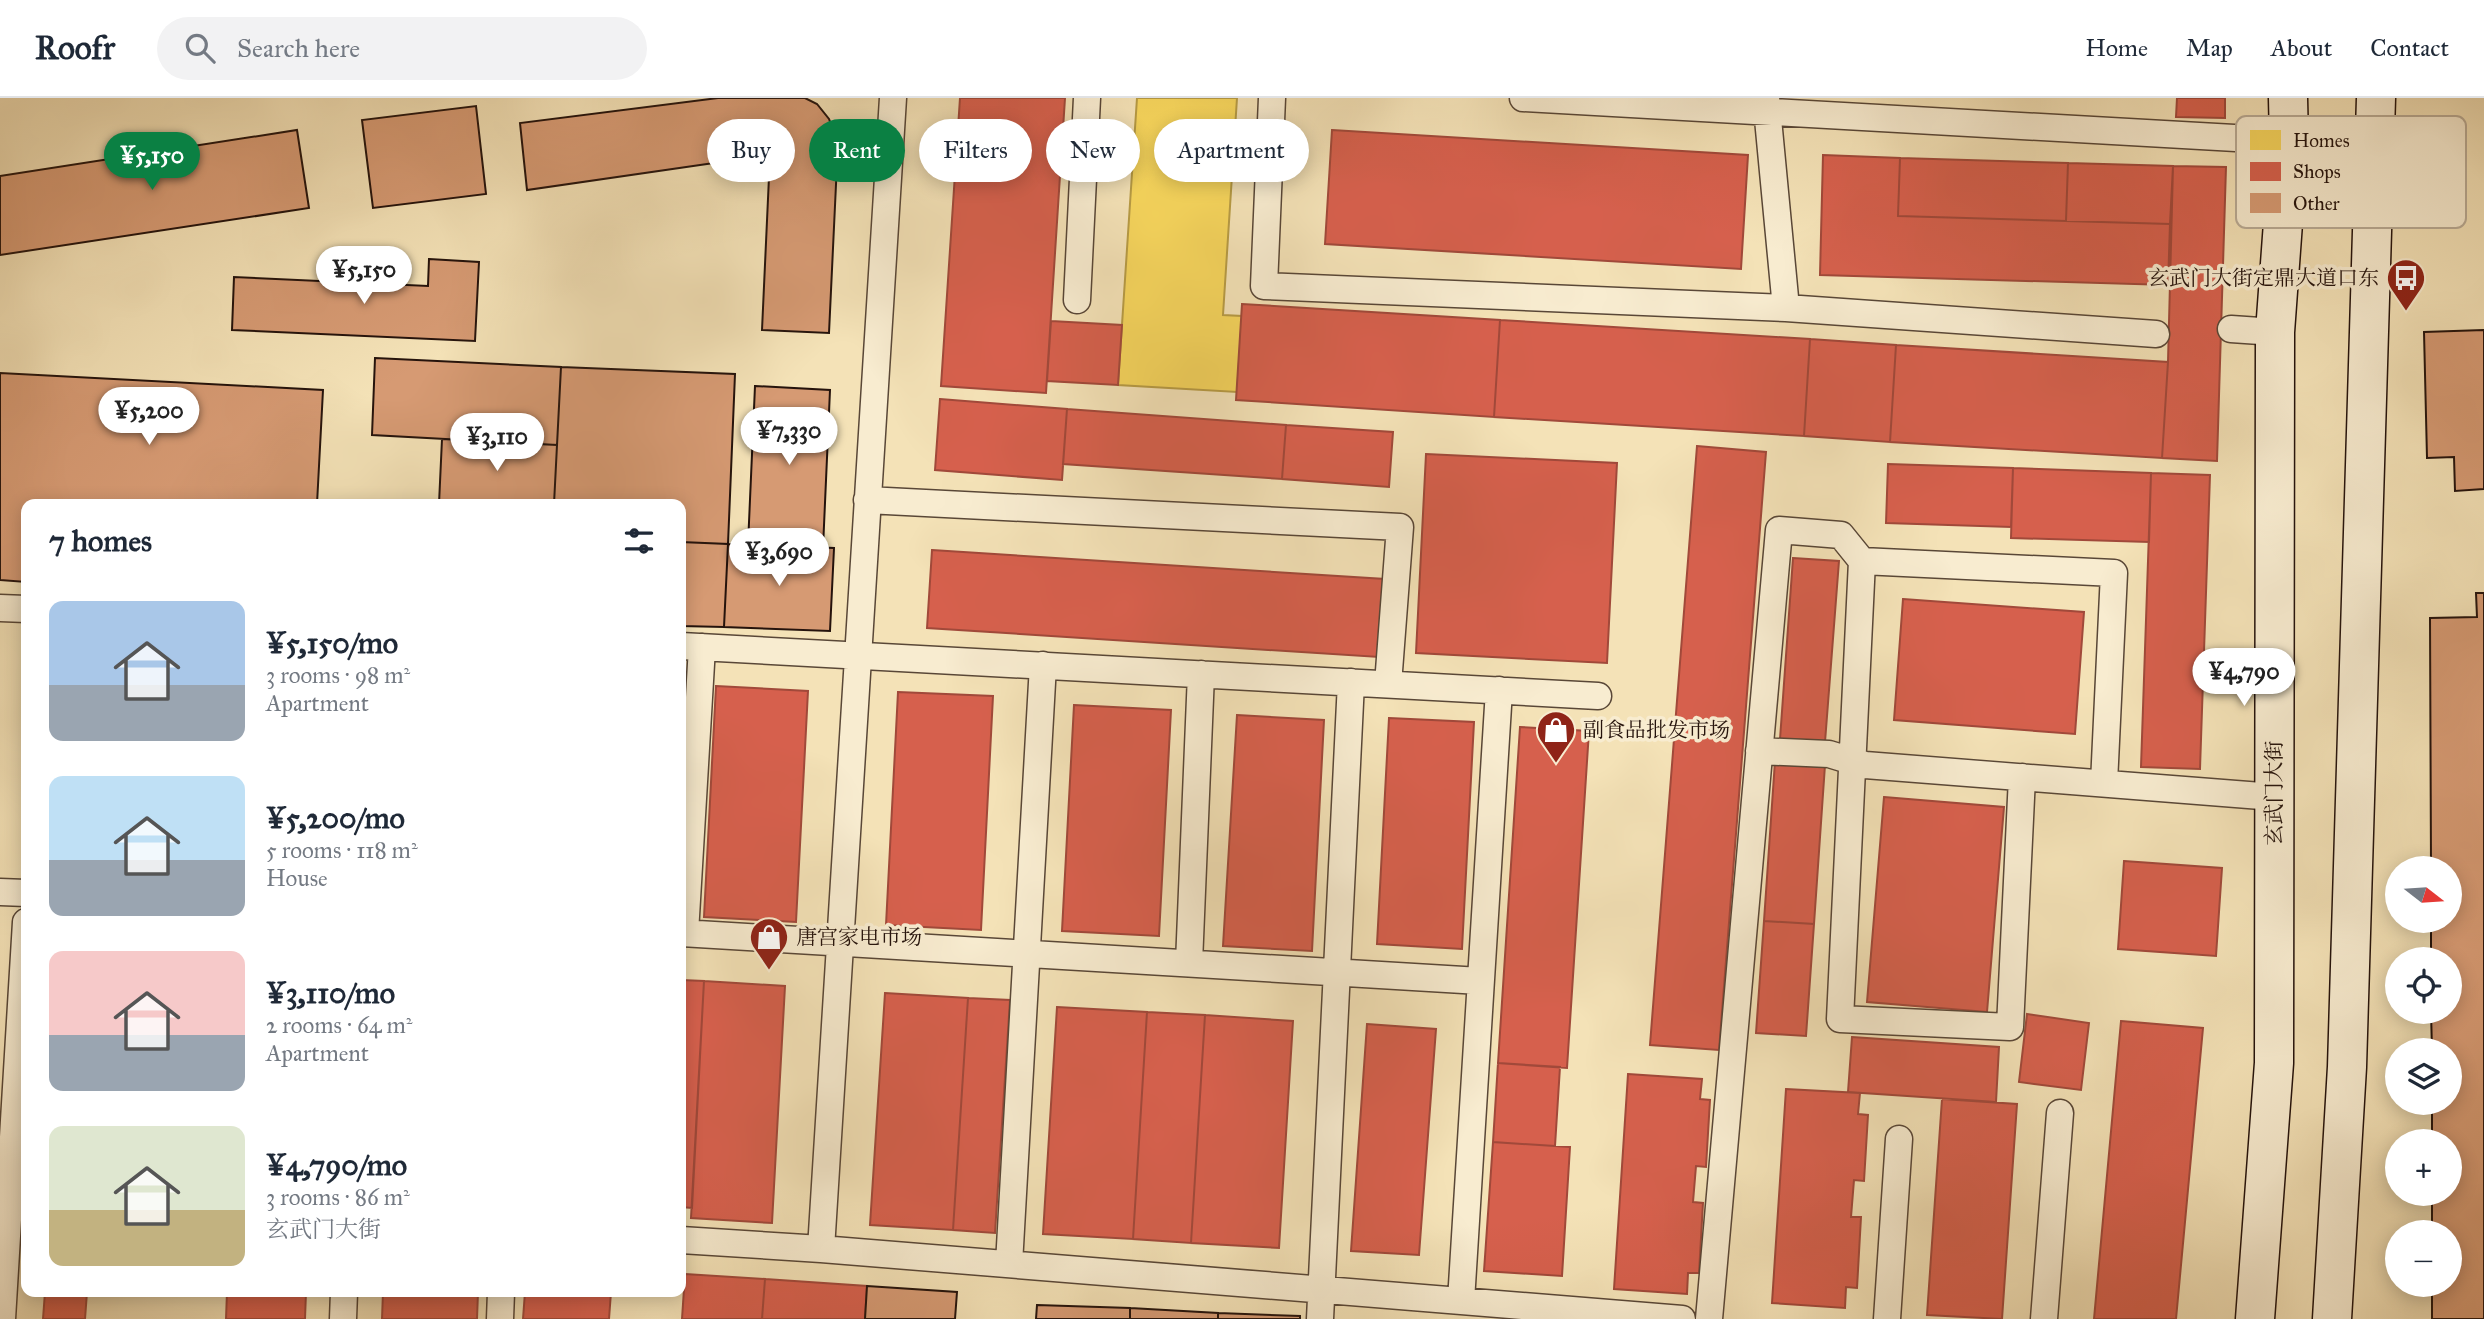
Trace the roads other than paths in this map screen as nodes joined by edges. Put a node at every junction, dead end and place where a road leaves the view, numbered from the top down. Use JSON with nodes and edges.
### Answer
{"nodes":[{"id":1,"x":892,"y":98,"type":"edge"},
{"id":2,"x":1087,"y":98,"type":"edge"},
{"id":3,"x":1272,"y":98,"type":"edge"},
{"id":4,"x":1522,"y":98,"type":"edge"},
{"id":5,"x":2288,"y":98,"type":"edge"},
{"id":6,"x":2376,"y":98,"type":"edge"},
{"id":7,"x":1767,"y":105,"type":"edge"},
{"id":8,"x":2288,"y":116,"type":"edge"},
{"id":9,"x":2375,"y":116,"type":"edge"},
{"id":10,"x":2236,"y":137,"type":"edge"},
{"id":11,"x":2283,"y":228,"type":"edge"},
{"id":12,"x":2372,"y":228,"type":"edge"},
{"id":13,"x":1077,"y":300,"type":"dead end"},
{"id":14,"x":1786,"y":308,"type":"junction"},
{"id":15,"x":2231,"y":329,"type":"dead end"},
{"id":16,"x":2275,"y":332,"type":"junction"},
{"id":17,"x":2156,"y":334,"type":"dead end"},
{"id":18,"x":867,"y":500,"type":"junction"},
{"id":19,"x":1862,"y":561,"type":"junction"},
{"id":20,"x":0,"y":608,"type":"edge"},
{"id":21,"x":21,"y":609,"type":"edge"},
{"id":22,"x":691,"y":646,"type":"edge"},
{"id":23,"x":858,"y":655,"type":"junction"},
{"id":24,"x":1043,"y":665,"type":"junction"},
{"id":25,"x":1201,"y":674,"type":"junction"},
{"id":26,"x":1351,"y":682,"type":"junction"},
{"id":27,"x":1388,"y":684,"type":"junction"},
{"id":28,"x":1499,"y":691,"type":"junction"},
{"id":29,"x":1598,"y":696,"type":"dead end"},
{"id":30,"x":1759,"y":751,"type":"junction"},
{"id":31,"x":1853,"y":762,"type":"junction"},
{"id":32,"x":2022,"y":777,"type":"junction"},
{"id":33,"x":2104,"y":783,"type":"junction"},
{"id":34,"x":2274,"y":797,"type":"junction"},
{"id":35,"x":686,"y":825,"type":"edge"},
{"id":36,"x":0,"y":892,"type":"edge"},
{"id":37,"x":21,"y":893,"type":"edge"},
{"id":38,"x":686,"y":933,"type":"edge"},
{"id":39,"x":840,"y":943,"type":"junction"},
{"id":40,"x":1027,"y":954,"type":"junction"},
{"id":41,"x":1189,"y":963,"type":"junction"},
{"id":42,"x":1336,"y":972,"type":"junction"},
{"id":43,"x":1480,"y":981,"type":"junction"},
{"id":44,"x":21,"y":1020,"type":"edge"},
{"id":45,"x":2060,"y":1113,"type":"dead end"},
{"id":46,"x":1899,"y":1139,"type":"dead end"},
{"id":47,"x":12,"y":1196,"type":"edge"},
{"id":48,"x":686,"y":1240,"type":"edge"},
{"id":49,"x":821,"y":1249,"type":"junction"},
{"id":50,"x":1009,"y":1264,"type":"junction"},
{"id":51,"x":1321,"y":1290,"type":"junction"},
{"id":52,"x":344,"y":1297,"type":"edge"},
{"id":53,"x":502,"y":1297,"type":"edge"},
{"id":54,"x":1461,"y":1301,"type":"junction"},
{"id":55,"x":1588,"y":1315,"type":"edge"},
{"id":56,"x":2,"y":1319,"type":"edge"},
{"id":57,"x":343,"y":1319,"type":"edge"},
{"id":58,"x":500,"y":1319,"type":"edge"},
{"id":59,"x":1320,"y":1319,"type":"edge"},
{"id":60,"x":1682,"y":1319,"type":"edge"},
{"id":61,"x":1709,"y":1319,"type":"edge"},
{"id":62,"x":1886,"y":1319,"type":"edge"},
{"id":63,"x":2044,"y":1319,"type":"edge"},
{"id":64,"x":2255,"y":1319,"type":"edge"},
{"id":65,"x":2332,"y":1319,"type":"edge"}],
"edges":[{"from":1,"to":18,"type":"lane"},
{"from":2,"to":13,"type":"lane"},
{"from":3,"to":14,"type":"lane"},
{"from":4,"to":7,"type":"lane"},
{"from":5,"to":8,"type":"main road","name":"玄武门大街"},
{"from":6,"to":9,"type":"main road"},
{"from":7,"to":10,"type":"lane"},
{"from":7,"to":14,"type":"lane"},
{"from":11,"to":16,"type":"main road","name":"玄武门大街"},
{"from":12,"to":65,"type":"main road"},
{"from":14,"to":17,"type":"lane"},
{"from":15,"to":16,"type":"lane"},
{"from":16,"to":34,"type":"main road","name":"玄武门大街"},
{"from":18,"to":23,"type":"lane"},
{"from":18,"to":27,"type":"lane"},
{"from":19,"to":30,"type":"lane"},
{"from":19,"to":31,"type":"lane"},
{"from":19,"to":33,"type":"lane"},
{"from":20,"to":21,"type":"lane"},
{"from":22,"to":23,"type":"lane"},
{"from":22,"to":35,"type":"lane"},
{"from":23,"to":24,"type":"lane"},
{"from":23,"to":39,"type":"lane"},
{"from":24,"to":25,"type":"lane"},
{"from":24,"to":40,"type":"lane"},
{"from":25,"to":26,"type":"lane"},
{"from":25,"to":41,"type":"lane"},
{"from":26,"to":27,"type":"lane"},
{"from":26,"to":42,"type":"lane"},
{"from":27,"to":28,"type":"lane"},
{"from":28,"to":29,"type":"lane"},
{"from":28,"to":43,"type":"lane"},
{"from":30,"to":31,"type":"lane"},
{"from":30,"to":61,"type":"lane"},
{"from":31,"to":32,"type":"lane"},
{"from":31,"to":32,"type":"lane"},
{"from":32,"to":33,"type":"lane"},
{"from":33,"to":34,"type":"lane"},
{"from":34,"to":64,"type":"main road","name":"玄武门大街"},
{"from":36,"to":37,"type":"lane"},
{"from":38,"to":39,"type":"lane"},
{"from":39,"to":40,"type":"lane"},
{"from":39,"to":49,"type":"lane"},
{"from":40,"to":41,"type":"lane"},
{"from":40,"to":50,"type":"lane"},
{"from":41,"to":42,"type":"lane"},
{"from":42,"to":43,"type":"lane"},
{"from":42,"to":51,"type":"lane"},
{"from":43,"to":54,"type":"lane"},
{"from":44,"to":47,"type":"lane"},
{"from":45,"to":63,"type":"lane"},
{"from":46,"to":62,"type":"lane"},
{"from":47,"to":56,"type":"lane"},
{"from":48,"to":49,"type":"lane"},
{"from":49,"to":50,"type":"lane"},
{"from":50,"to":51,"type":"lane"},
{"from":51,"to":54,"type":"lane"},
{"from":51,"to":59,"type":"lane"},
{"from":52,"to":57,"type":"lane"},
{"from":53,"to":58,"type":"lane"},
{"from":54,"to":55,"type":"lane"},
{"from":55,"to":60,"type":"lane"}]}
